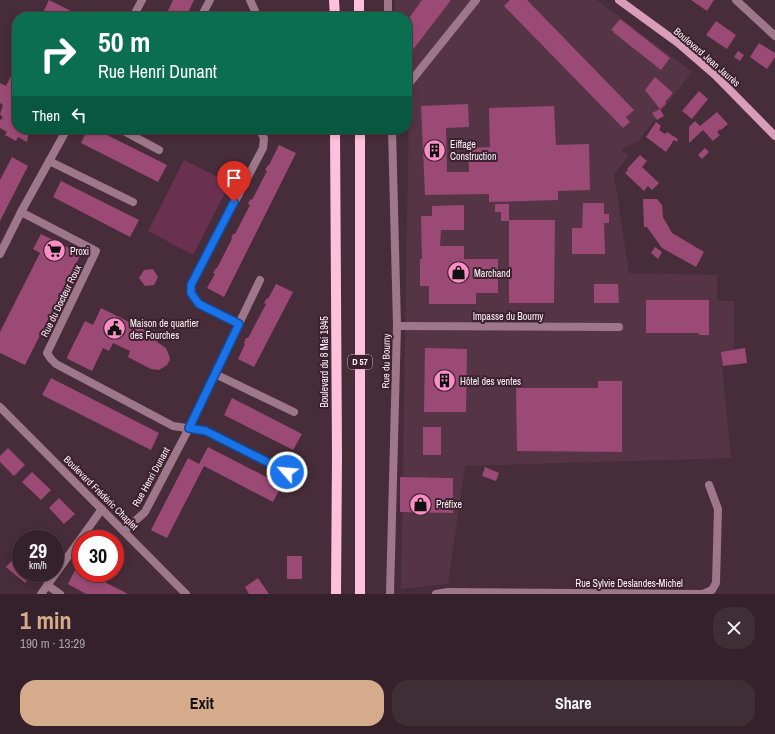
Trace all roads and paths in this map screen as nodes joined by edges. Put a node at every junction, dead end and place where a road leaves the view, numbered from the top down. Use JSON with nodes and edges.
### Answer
{"nodes":[{"id":1,"x":142,"y":0,"type":"edge"},
{"id":2,"x":210,"y":0,"type":"edge"},
{"id":3,"x":250,"y":0,"type":"edge"},
{"id":4,"x":334,"y":0,"type":"edge"},
{"id":5,"x":360,"y":0,"type":"edge"},
{"id":6,"x":388,"y":0,"type":"edge"},
{"id":7,"x":476,"y":0,"type":"edge"},
{"id":8,"x":619,"y":0,"type":"edge"},
{"id":9,"x":736,"y":0,"type":"edge"},
{"id":10,"x":136,"y":12,"type":"edge"},
{"id":11,"x":204,"y":12,"type":"edge"},
{"id":12,"x":254,"y":12,"type":"edge"},
{"id":13,"x":334,"y":12,"type":"edge"},
{"id":14,"x":360,"y":12,"type":"edge"},
{"id":15,"x":388,"y":12,"type":"edge"},
{"id":16,"x":775,"y":36,"type":"edge"},
{"id":17,"x":412,"y":80,"type":"edge"},
{"id":18,"x":64,"y":134,"type":"edge"},
{"id":19,"x":129,"y":134,"type":"edge"},
{"id":20,"x":262,"y":134,"type":"edge"},
{"id":21,"x":335,"y":134,"type":"edge"},
{"id":22,"x":360,"y":134,"type":"edge"},
{"id":23,"x":392,"y":134,"type":"edge"},
{"id":24,"x":775,"y":136,"type":"edge"},
{"id":25,"x":159,"y":150,"type":"dead end"},
{"id":26,"x":49,"y":161,"type":"junction"},
{"id":27,"x":133,"y":202,"type":"dead end"},
{"id":28,"x":21,"y":212,"type":"junction"},
{"id":29,"x":0,"y":254,"type":"edge"},
{"id":30,"x":260,"y":280,"type":"dead end"},
{"id":31,"x":239,"y":324,"type":"junction"},
{"id":32,"x":397,"y":326,"type":"junction"},
{"id":33,"x":619,"y":327,"type":"dead end"},
{"id":34,"x":215,"y":374,"type":"junction"},
{"id":35,"x":0,"y":407,"type":"edge"},
{"id":36,"x":294,"y":412,"type":"dead end"},
{"id":37,"x":189,"y":428,"type":"junction"},
{"id":38,"x":287,"y":472,"type":"dead end"},
{"id":39,"x":709,"y":485,"type":"dead end"},
{"id":40,"x":102,"y":508,"type":"junction"},
{"id":41,"x":123,"y":530,"type":"edge"},
{"id":42,"x":124,"y":531,"type":"joint"},
{"id":43,"x":47,"y":585,"type":"junction"},
{"id":44,"x":551,"y":593,"type":"edge"},
{"id":45,"x":41,"y":594,"type":"edge"},
{"id":46,"x":60,"y":594,"type":"edge"},
{"id":47,"x":186,"y":594,"type":"edge"},
{"id":48,"x":336,"y":594,"type":"edge"},
{"id":49,"x":360,"y":594,"type":"edge"},
{"id":50,"x":390,"y":594,"type":"edge"},
{"id":51,"x":436,"y":594,"type":"edge"}],
"edges":[{"from":1,"to":10,"type":"street"},
{"from":2,"to":11,"type":"street"},
{"from":3,"to":12,"type":"street"},
{"from":4,"to":13,"type":"main road"},
{"from":5,"to":14,"type":"main road"},
{"from":6,"to":15,"type":"street"},
{"from":7,"to":17,"type":"street"},
{"from":8,"to":24,"type":"main road","name":"Boulevard Jean Jaurès"},
{"from":9,"to":16,"type":"street"},
{"from":18,"to":26,"type":"street"},
{"from":19,"to":25,"type":"street"},
{"from":20,"to":31,"type":"street"},
{"from":21,"to":48,"type":"main road","name":"Boulevard du 8 Mai 1945","number":"D 57"},
{"from":22,"to":49,"type":"main road","number":"D 57"},
{"from":23,"to":32,"type":"street","name":"Rue du Bourny"},
{"from":26,"to":27,"type":"street"},
{"from":26,"to":28,"type":"street"},
{"from":28,"to":29,"type":"street"},
{"from":28,"to":37,"type":"street","name":"Rue du Docteur Roux"},
{"from":30,"to":31,"type":"street","name":"Rue Henri Dunant"},
{"from":31,"to":34,"type":"street","name":"Rue Henri Dunant"},
{"from":32,"to":33,"type":"street","name":"Impasse du Bourny"},
{"from":32,"to":50,"type":"street","name":"Rue du Bourny"},
{"from":34,"to":36,"type":"street"},
{"from":34,"to":37,"type":"street","name":"Rue Henri Dunant"},
{"from":35,"to":40,"type":"street","name":"Boulevard Frédéric Chaplet"},
{"from":37,"to":38,"type":"street"},
{"from":37,"to":42,"type":"street","name":"Rue Henri Dunant"},
{"from":39,"to":44,"type":"street","name":"Rue Sylvie Deslandes-Michel"},
{"from":40,"to":41,"type":"street","name":"Boulevard Frédéric Chaplet"},
{"from":40,"to":43,"type":"street"},
{"from":42,"to":47,"type":"street","name":"Boulevard Frédéric Chaplet"},
{"from":43,"to":45,"type":"street"},
{"from":43,"to":46,"type":"street"},
{"from":44,"to":51,"type":"street","name":"Rue Sylvie Deslandes-Michel"}]}
